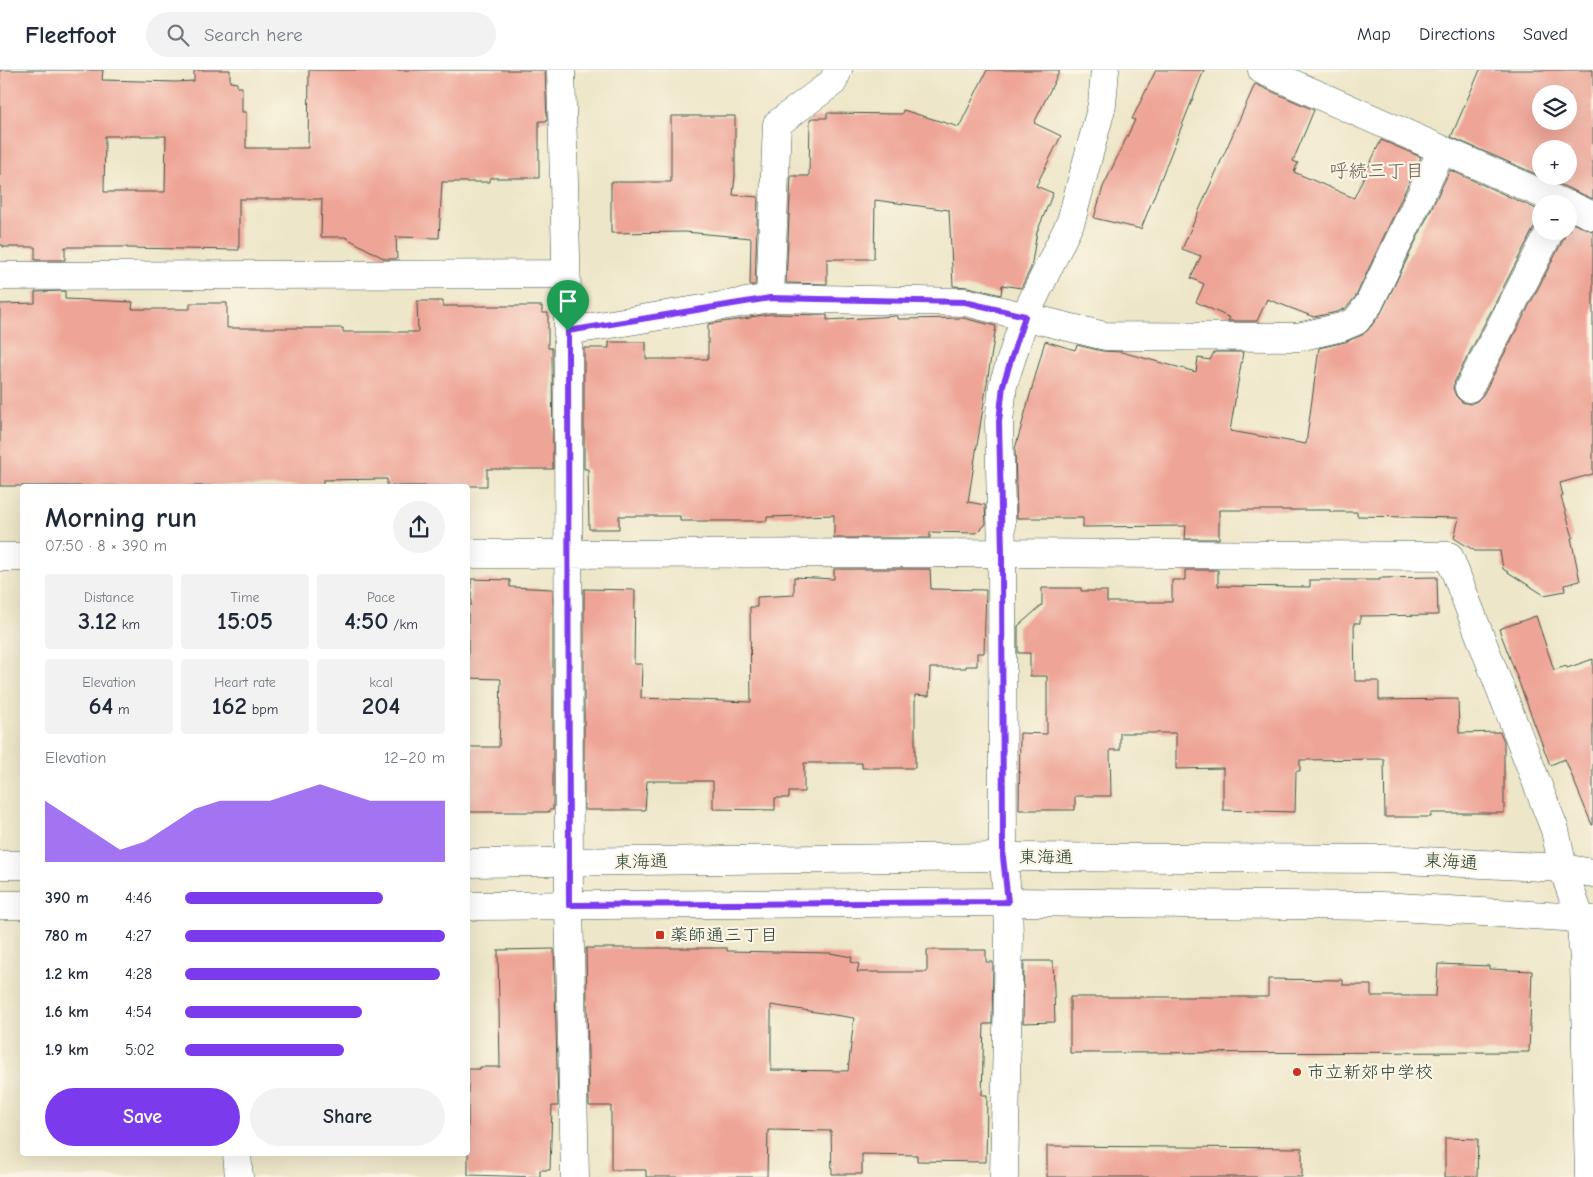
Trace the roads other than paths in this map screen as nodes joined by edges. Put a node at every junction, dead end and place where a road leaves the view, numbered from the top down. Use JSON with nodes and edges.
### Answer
{"nodes":[{"id":1,"x":560,"y":70,"type":"edge"},
{"id":2,"x":838,"y":70,"type":"edge"},
{"id":3,"x":1106,"y":70,"type":"edge"},
{"id":4,"x":1262,"y":70,"type":"edge"},
{"id":5,"x":1442,"y":150,"type":"junction"},
{"id":6,"x":1544,"y":195,"type":"edge"},
{"id":7,"x":1577,"y":209,"type":"edge"},
{"id":8,"x":1593,"y":216,"type":"edge"},
{"id":9,"x":1545,"y":240,"type":"edge"},
{"id":10,"x":566,"y":274,"type":"junction"},
{"id":11,"x":0,"y":276,"type":"edge"},
{"id":12,"x":770,"y":298,"type":"junction"},
{"id":13,"x":1025,"y":316,"type":"junction"},
{"id":14,"x":568,"y":331,"type":"junction"},
{"id":15,"x":1469,"y":388,"type":"dead end"},
{"id":16,"x":1002,"y":553,"type":"junction"},
{"id":17,"x":470,"y":554,"type":"edge"},
{"id":18,"x":568,"y":554,"type":"junction"},
{"id":19,"x":20,"y":556,"type":"edge"},
{"id":20,"x":0,"y":557,"type":"edge"},
{"id":21,"x":1003,"y":857,"type":"junction"},
{"id":22,"x":470,"y":863,"type":"edge"},
{"id":23,"x":570,"y":863,"type":"junction"},
{"id":24,"x":0,"y":865,"type":"edge"},
{"id":25,"x":20,"y":865,"type":"edge"},
{"id":26,"x":1563,"y":868,"type":"junction"},
{"id":27,"x":1593,"y":873,"type":"edge"},
{"id":28,"x":1008,"y":902,"type":"junction"},
{"id":29,"x":0,"y":905,"type":"edge"},
{"id":30,"x":20,"y":905,"type":"edge"},
{"id":31,"x":569,"y":905,"type":"junction"},
{"id":32,"x":470,"y":906,"type":"edge"},
{"id":33,"x":1586,"y":919,"type":"edge"},
{"id":34,"x":237,"y":1156,"type":"edge"},
{"id":35,"x":239,"y":1177,"type":"edge"},
{"id":36,"x":575,"y":1177,"type":"edge"},
{"id":37,"x":1004,"y":1177,"type":"edge"},
{"id":38,"x":1589,"y":1177,"type":"edge"}],
"edges":[{"from":1,"to":10,"type":"street"},
{"from":2,"to":12,"type":"street"},
{"from":3,"to":13,"type":"street"},
{"from":4,"to":5,"type":"street"},
{"from":5,"to":6,"type":"street"},
{"from":5,"to":13,"type":"street"},
{"from":7,"to":8,"type":"street"},
{"from":9,"to":15,"type":"street"},
{"from":10,"to":11,"type":"street"},
{"from":10,"to":14,"type":"street"},
{"from":12,"to":13,"type":"street"},
{"from":12,"to":14,"type":"street"},
{"from":13,"to":16,"type":"street"},
{"from":14,"to":18,"type":"street"},
{"from":16,"to":18,"type":"street"},
{"from":16,"to":21,"type":"street"},
{"from":16,"to":26,"type":"street"},
{"from":17,"to":18,"type":"street"},
{"from":18,"to":23,"type":"street"},
{"from":19,"to":20,"type":"street"},
{"from":21,"to":23,"type":"street","name":"東海通"},
{"from":21,"to":26,"type":"street","name":"東海通"},
{"from":21,"to":28,"type":"street"},
{"from":22,"to":23,"type":"street","name":"東海通"},
{"from":23,"to":31,"type":"street"},
{"from":24,"to":25,"type":"street"},
{"from":26,"to":27,"type":"street","name":"東海通"},
{"from":26,"to":33,"type":"street"},
{"from":28,"to":31,"type":"street"},
{"from":28,"to":33,"type":"street"},
{"from":28,"to":37,"type":"street"},
{"from":29,"to":30,"type":"street"},
{"from":31,"to":32,"type":"street"},
{"from":31,"to":36,"type":"street"},
{"from":33,"to":38,"type":"street"},
{"from":34,"to":35,"type":"street"}]}
